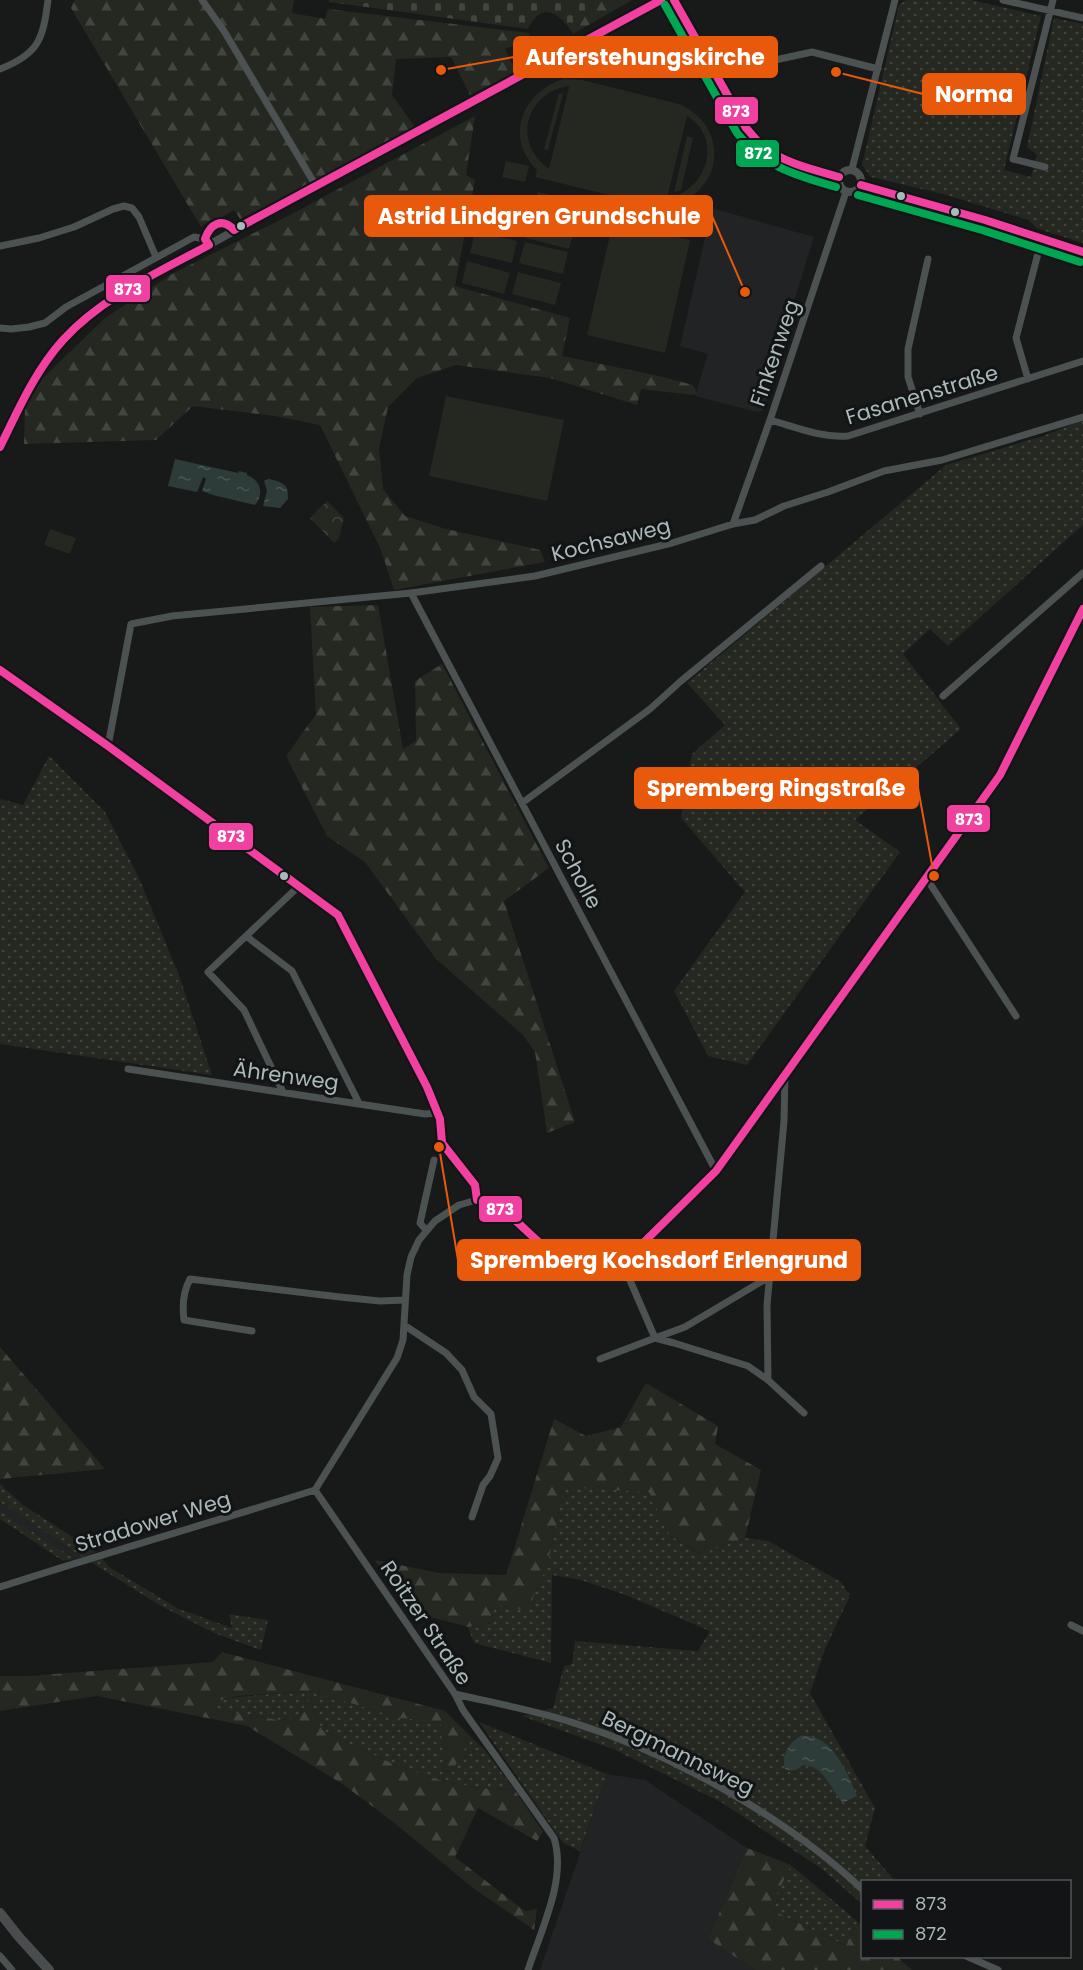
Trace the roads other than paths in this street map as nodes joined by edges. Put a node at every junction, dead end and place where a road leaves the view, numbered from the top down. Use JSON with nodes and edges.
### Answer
{"nodes":[{"id":1,"x":48,"y":0,"type":"edge"},
{"id":2,"x":202,"y":0,"type":"edge"},
{"id":3,"x":661,"y":0,"type":"edge"},
{"id":4,"x":675,"y":0,"type":"edge"},
{"id":5,"x":895,"y":0,"type":"edge"},
{"id":6,"x":1003,"y":0,"type":"edge"},
{"id":7,"x":1053,"y":0,"type":"edge"},
{"id":8,"x":1050,"y":10,"type":"junction"},
{"id":9,"x":1083,"y":18,"type":"edge"},
{"id":10,"x":0,"y":69,"type":"edge"},
{"id":11,"x":878,"y":69,"type":"junction"},
{"id":12,"x":715,"y":73,"type":"junction"},
{"id":13,"x":1046,"y":167,"type":"dead end"},
{"id":14,"x":852,"y":169,"type":"junction"},
{"id":15,"x":839,"y":177,"type":"junction"},
{"id":16,"x":861,"y":184,"type":"junction"},
{"id":17,"x":316,"y":186,"type":"junction"},
{"id":18,"x":846,"y":192,"type":"junction"},
{"id":19,"x":1042,"y":238,"type":"junction"},
{"id":20,"x":209,"y":245,"type":"junction"},
{"id":21,"x":0,"y":246,"type":"edge"},
{"id":22,"x":1083,"y":252,"type":"edge"},
{"id":23,"x":156,"y":257,"type":"junction"},
{"id":24,"x":928,"y":259,"type":"dead end"},
{"id":25,"x":0,"y":328,"type":"edge"},
{"id":26,"x":1083,"y":361,"type":"edge"},
{"id":27,"x":1028,"y":379,"type":"junction"},
{"id":28,"x":920,"y":414,"type":"junction"},
{"id":29,"x":1083,"y":417,"type":"edge"},
{"id":30,"x":770,"y":420,"type":"junction"},
{"id":31,"x":0,"y":447,"type":"edge"},
{"id":32,"x":733,"y":524,"type":"junction"},
{"id":33,"x":821,"y":566,"type":"dead end"},
{"id":34,"x":1083,"y":573,"type":"edge"},
{"id":35,"x":411,"y":593,"type":"junction"},
{"id":36,"x":1083,"y":609,"type":"edge"},
{"id":37,"x":0,"y":670,"type":"edge"},
{"id":38,"x":943,"y":696,"type":"dead end"},
{"id":39,"x":108,"y":746,"type":"junction"},
{"id":40,"x":522,"y":804,"type":"junction"},
{"id":41,"x":927,"y":879,"type":"junction"},
{"id":42,"x":299,"y":886,"type":"junction"},
{"id":43,"x":246,"y":936,"type":"junction"},
{"id":44,"x":1016,"y":1016,"type":"dead end"},
{"id":45,"x":128,"y":1069,"type":"dead end"},
{"id":46,"x":785,"y":1074,"type":"junction"},
{"id":47,"x":283,"y":1092,"type":"junction"},
{"id":48,"x":359,"y":1103,"type":"junction"},
{"id":49,"x":438,"y":1113,"type":"junction"},
{"id":50,"x":434,"y":1160,"type":"dead end"},
{"id":51,"x":716,"y":1171,"type":"junction"},
{"id":52,"x":477,"y":1200,"type":"junction"},
{"id":53,"x":426,"y":1230,"type":"junction"},
{"id":54,"x":622,"y":1262,"type":"junction"},
{"id":55,"x":768,"y":1277,"type":"junction"},
{"id":56,"x":405,"y":1300,"type":"junction"},
{"id":57,"x":404,"y":1326,"type":"junction"},
{"id":58,"x":252,"y":1331,"type":"dead end"},
{"id":59,"x":655,"y":1338,"type":"junction"},
{"id":60,"x":600,"y":1359,"type":"dead end"},
{"id":61,"x":768,"y":1380,"type":"junction"},
{"id":62,"x":804,"y":1413,"type":"dead end"},
{"id":63,"x":315,"y":1490,"type":"junction"},
{"id":64,"x":472,"y":1517,"type":"dead end"},
{"id":65,"x":0,"y":1587,"type":"edge"},
{"id":66,"x":1071,"y":1625,"type":"dead end"},
{"id":67,"x":1083,"y":1631,"type":"edge"},
{"id":68,"x":455,"y":1694,"type":"junction"},
{"id":69,"x":861,"y":1888,"type":"edge"},
{"id":70,"x":0,"y":1913,"type":"edge"},
{"id":71,"x":0,"y":1956,"type":"edge"},
{"id":72,"x":971,"y":1958,"type":"edge"},
{"id":73,"x":12,"y":1970,"type":"edge"},
{"id":74,"x":49,"y":1970,"type":"edge"},
{"id":75,"x":528,"y":1970,"type":"edge"},
{"id":76,"x":998,"y":1970,"type":"edge"}],
"edges":[{"from":1,"to":10,"type":"street"},
{"from":2,"to":17,"type":"street"},
{"from":3,"to":17,"type":"street"},
{"from":4,"to":12,"type":"street"},
{"from":5,"to":11,"type":"street"},
{"from":6,"to":8,"type":"street"},
{"from":7,"to":8,"type":"street"},
{"from":8,"to":9,"type":"street"},
{"from":8,"to":13,"type":"street"},
{"from":11,"to":12,"type":"street"},
{"from":11,"to":14,"type":"street"},
{"from":12,"to":15,"type":"street"},
{"from":14,"to":15,"type":"street"},
{"from":14,"to":16,"type":"street"},
{"from":15,"to":18,"type":"street"},
{"from":16,"to":18,"type":"street"},
{"from":16,"to":19,"type":"street"},
{"from":17,"to":20,"type":"street"},
{"from":18,"to":30,"type":"street","name":"Finkenweg"},
{"from":19,"to":22,"type":"street"},
{"from":19,"to":27,"type":"street"},
{"from":20,"to":23,"type":"street"},
{"from":20,"to":31,"type":"street"},
{"from":21,"to":23,"type":"street"},
{"from":23,"to":25,"type":"street"},
{"from":24,"to":28,"type":"street"},
{"from":26,"to":27,"type":"street","name":"Fasanenstraße"},
{"from":27,"to":28,"type":"street","name":"Fasanenstraße"},
{"from":28,"to":30,"type":"street","name":"Fasanenstraße"},
{"from":29,"to":32,"type":"street","name":"Kochsaweg"},
{"from":30,"to":32,"type":"street","name":"Finkenweg"},
{"from":32,"to":35,"type":"street","name":"Kochsaweg"},
{"from":33,"to":40,"type":"street"},
{"from":34,"to":38,"type":"street"},
{"from":35,"to":39,"type":"street","name":"Kochsaweg"},
{"from":35,"to":40,"type":"street","name":"Scholle"},
{"from":36,"to":41,"type":"street"},
{"from":37,"to":39,"type":"street"},
{"from":39,"to":42,"type":"street"},
{"from":40,"to":51,"type":"street","name":"Scholle"},
{"from":41,"to":44,"type":"street"},
{"from":41,"to":46,"type":"street"},
{"from":42,"to":43,"type":"street"},
{"from":42,"to":49,"type":"street"},
{"from":43,"to":47,"type":"street"},
{"from":43,"to":48,"type":"street"},
{"from":45,"to":47,"type":"street","name":"Ährenweg"},
{"from":46,"to":51,"type":"street"},
{"from":46,"to":55,"type":"street"},
{"from":47,"to":48,"type":"street","name":"Ährenweg"},
{"from":48,"to":49,"type":"street","name":"Ährenweg"},
{"from":49,"to":52,"type":"street"},
{"from":50,"to":53,"type":"street"},
{"from":51,"to":54,"type":"street"},
{"from":52,"to":53,"type":"street"},
{"from":52,"to":54,"type":"street"},
{"from":53,"to":56,"type":"street"},
{"from":54,"to":59,"type":"street"},
{"from":55,"to":59,"type":"street"},
{"from":55,"to":61,"type":"street"},
{"from":56,"to":57,"type":"street"},
{"from":56,"to":58,"type":"street"},
{"from":57,"to":63,"type":"street"},
{"from":57,"to":64,"type":"street"},
{"from":59,"to":60,"type":"street"},
{"from":59,"to":61,"type":"street"},
{"from":61,"to":62,"type":"street"},
{"from":63,"to":65,"type":"street","name":"Stradower Weg"},
{"from":63,"to":68,"type":"street","name":"Roitzer Straße"},
{"from":66,"to":67,"type":"street"},
{"from":68,"to":69,"type":"street","name":"Bergmannsweg"},
{"from":68,"to":75,"type":"street","name":"Roitzer Straße"},
{"from":70,"to":74,"type":"main road"},
{"from":71,"to":73,"type":"street"},
{"from":72,"to":76,"type":"street"}]}
